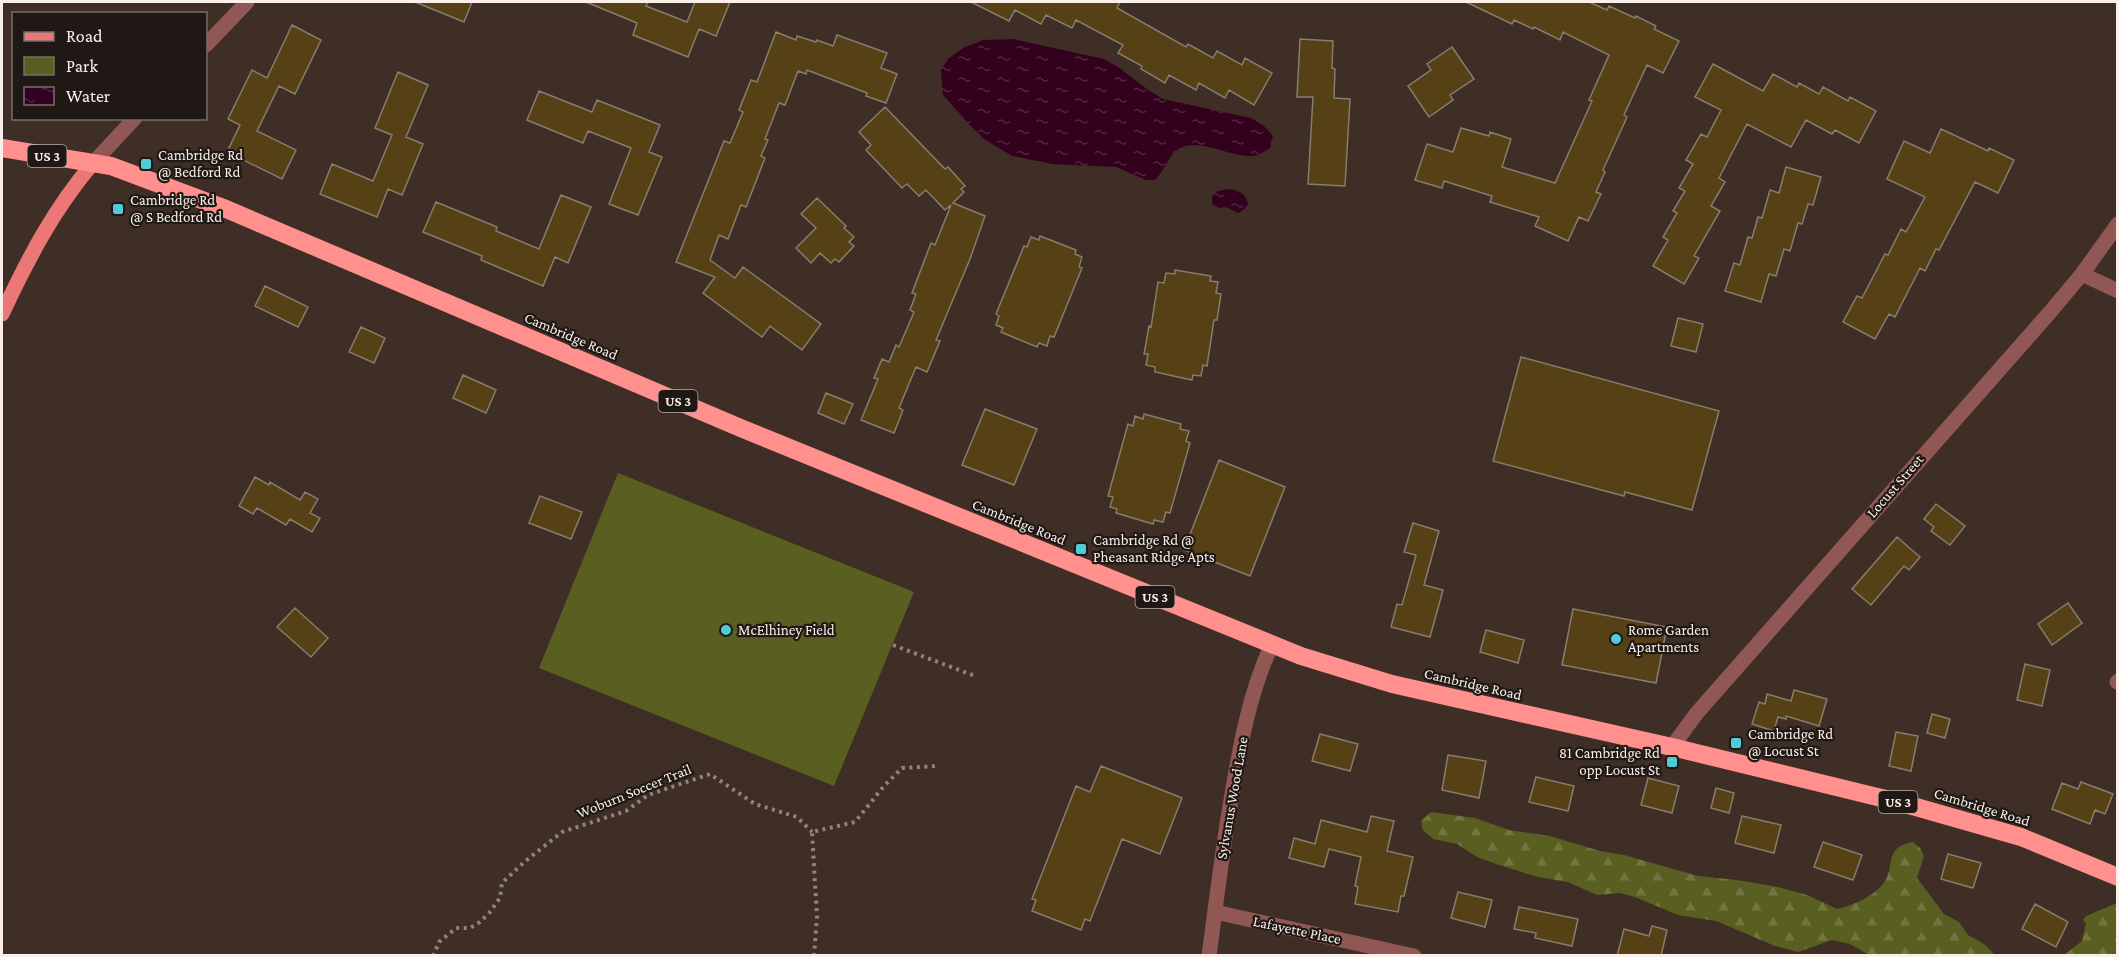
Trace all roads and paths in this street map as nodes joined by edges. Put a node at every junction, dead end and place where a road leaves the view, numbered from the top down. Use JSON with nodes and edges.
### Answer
{"nodes":[{"id":1,"x":247,"y":2,"type":"edge"},
{"id":2,"x":207,"y":44,"type":"edge"},
{"id":3,"x":133,"y":120,"type":"edge"},
{"id":4,"x":2,"y":148,"type":"edge"},
{"id":5,"x":93,"y":163,"type":"junction"},
{"id":6,"x":2118,"y":224,"type":"edge"},
{"id":7,"x":2082,"y":274,"type":"junction"},
{"id":8,"x":2118,"y":291,"type":"edge"},
{"id":9,"x":2,"y":314,"type":"edge"},
{"id":10,"x":1272,"y":644,"type":"junction"},
{"id":11,"x":892,"y":645,"type":"dead end"},
{"id":12,"x":975,"y":676,"type":"dead end"},
{"id":13,"x":1672,"y":747,"type":"junction"},
{"id":14,"x":937,"y":766,"type":"dead end"},
{"id":15,"x":812,"y":832,"type":"junction"},
{"id":16,"x":2118,"y":877,"type":"edge"},
{"id":17,"x":1215,"y":912,"type":"junction"},
{"id":18,"x":433,"y":956,"type":"edge"},
{"id":19,"x":814,"y":956,"type":"edge"},
{"id":20,"x":1209,"y":956,"type":"edge"},
{"id":21,"x":1414,"y":956,"type":"edge"}],
"edges":[{"from":1,"to":2,"type":"street"},
{"from":3,"to":5,"type":"street"},
{"from":4,"to":5,"type":"highway","name":"Cambridge Road","number":"US 3"},
{"from":5,"to":9,"type":"main road"},
{"from":5,"to":10,"type":"highway","name":"Cambridge Road","number":"US 3"},
{"from":6,"to":7,"type":"street","name":"Locust Street"},
{"from":7,"to":8,"type":"street"},
{"from":7,"to":13,"type":"street","name":"Locust Street"},
{"from":10,"to":13,"type":"highway","name":"Cambridge Road","number":"US 3"},
{"from":10,"to":17,"type":"street","name":"Sylvanus Wood Lane"},
{"from":11,"to":12,"type":"path"},
{"from":13,"to":16,"type":"highway","name":"Cambridge Road","number":"US 3"},
{"from":14,"to":15,"type":"path"},
{"from":15,"to":18,"type":"path","name":"Woburn Soccer Trail"},
{"from":15,"to":19,"type":"path"},
{"from":17,"to":20,"type":"street","name":"Sylvanus Wood Lane"},
{"from":17,"to":21,"type":"street","name":"Lafayette Place"}]}
